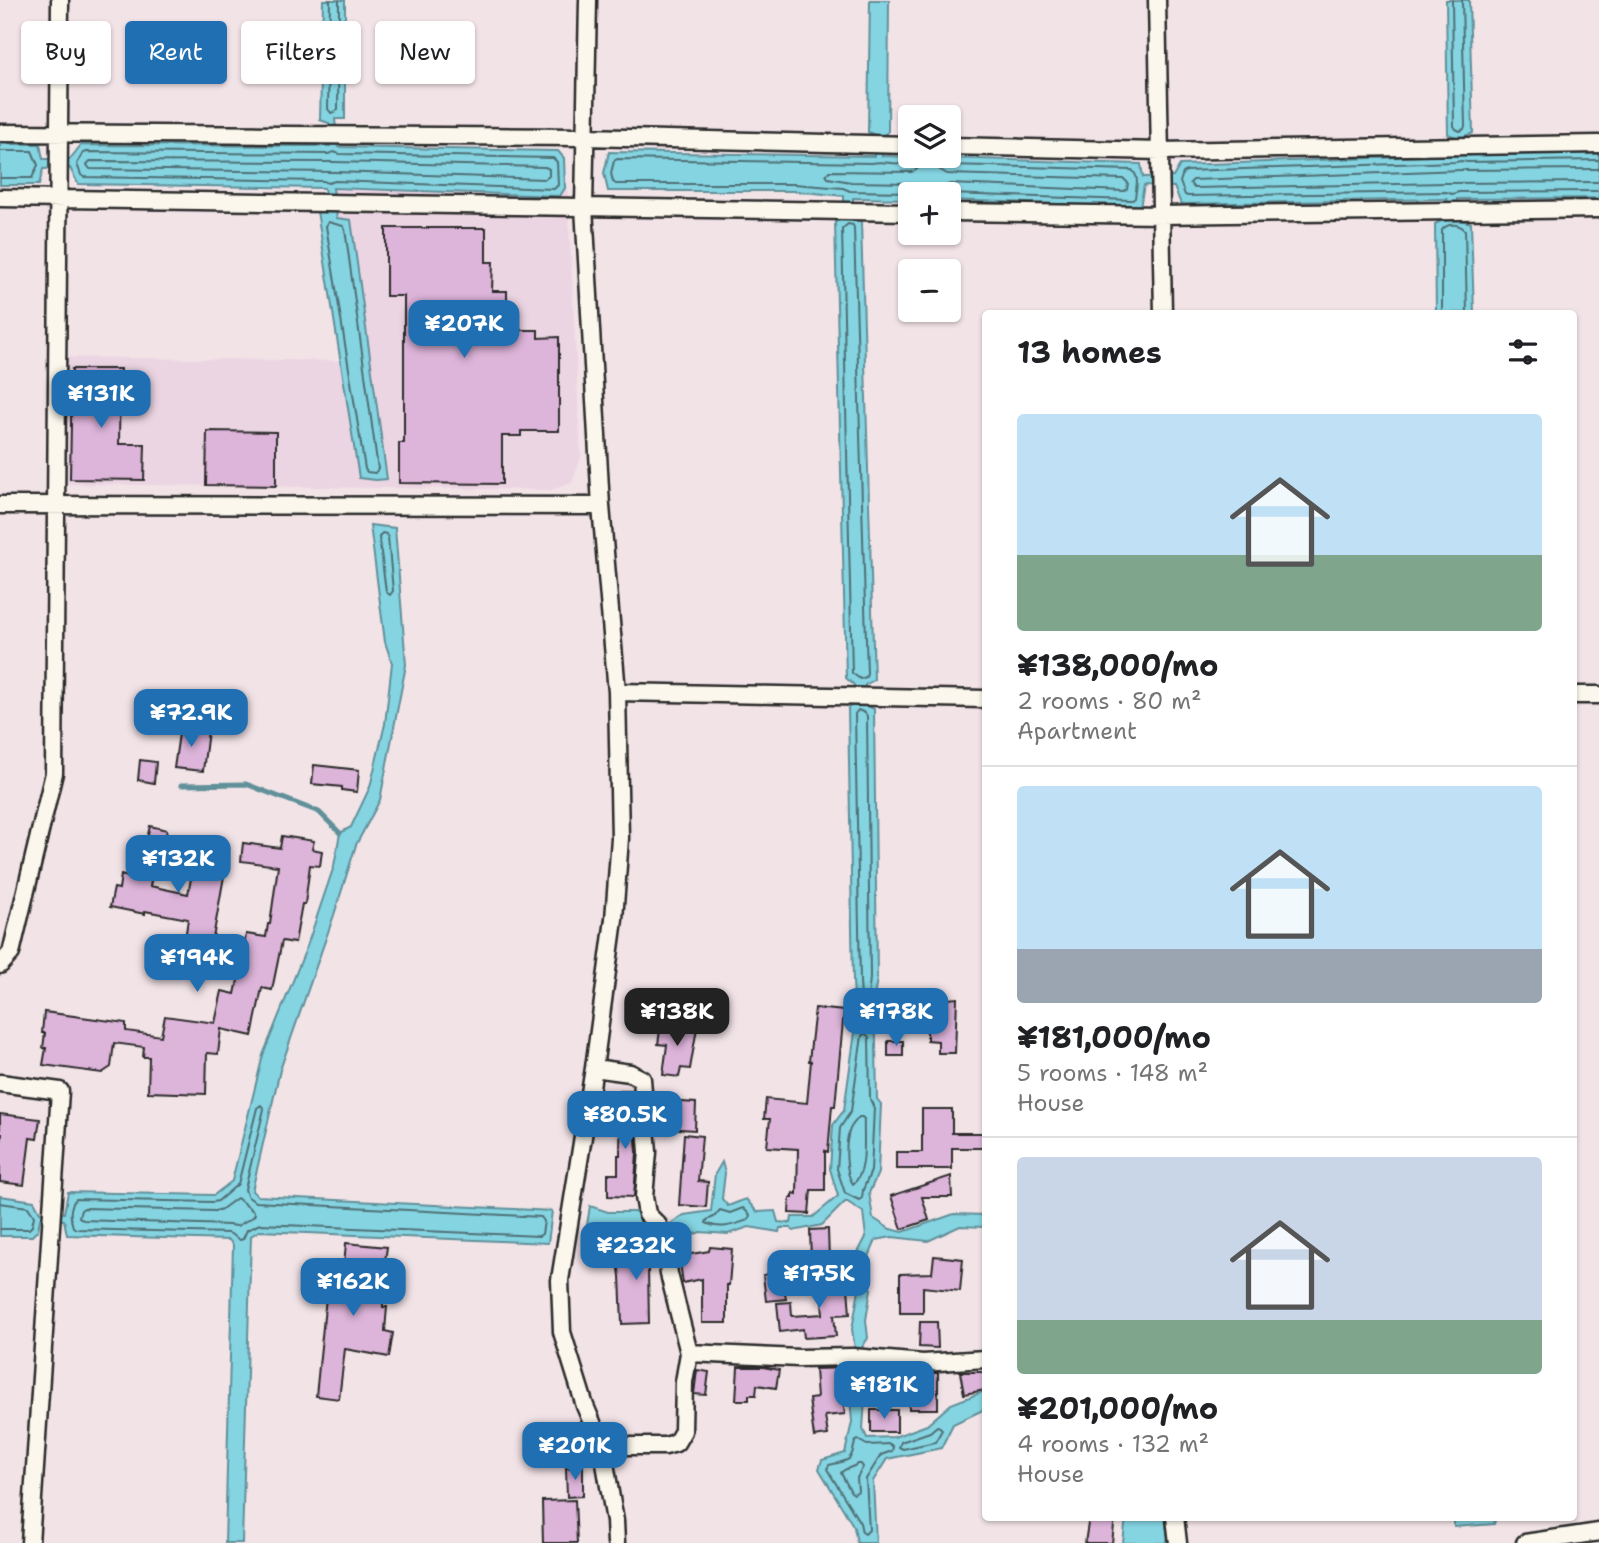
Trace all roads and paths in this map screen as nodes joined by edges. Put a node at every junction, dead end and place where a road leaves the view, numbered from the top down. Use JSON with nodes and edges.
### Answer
{"nodes":[{"id":1,"x":60,"y":0,"type":"edge"},
{"id":2,"x":588,"y":0,"type":"edge"},
{"id":3,"x":1157,"y":0,"type":"edge"},
{"id":4,"x":0,"y":133,"type":"edge"},
{"id":5,"x":58,"y":133,"type":"junction"},
{"id":6,"x":585,"y":137,"type":"junction"},
{"id":7,"x":1599,"y":144,"type":"edge"},
{"id":8,"x":898,"y":145,"type":"edge"},
{"id":9,"x":961,"y":147,"type":"edge"},
{"id":10,"x":1160,"y":158,"type":"junction"},
{"id":11,"x":0,"y":198,"type":"edge"},
{"id":12,"x":58,"y":200,"type":"junction"},
{"id":13,"x":584,"y":207,"type":"junction"},
{"id":14,"x":1599,"y":209,"type":"edge"},
{"id":15,"x":898,"y":212,"type":"edge"},
{"id":16,"x":961,"y":212,"type":"edge"},
{"id":17,"x":1161,"y":215,"type":"junction"},
{"id":18,"x":1163,"y":310,"type":"edge"},
{"id":19,"x":0,"y":505,"type":"edge"},
{"id":20,"x":56,"y":506,"type":"junction"},
{"id":21,"x":601,"y":506,"type":"junction"},
{"id":22,"x":617,"y":692,"type":"junction"},
{"id":23,"x":1577,"y":695,"type":"edge"},
{"id":24,"x":1599,"y":695,"type":"edge"},
{"id":25,"x":982,"y":699,"type":"edge"},
{"id":26,"x":0,"y":965,"type":"edge"},
{"id":27,"x":594,"y":1068,"type":"junction"},
{"id":28,"x":0,"y":1083,"type":"edge"},
{"id":29,"x":689,"y":1353,"type":"junction"},
{"id":30,"x":982,"y":1359,"type":"edge"},
{"id":31,"x":602,"y":1446,"type":"junction"},
{"id":32,"x":1175,"y":1521,"type":"edge"},
{"id":33,"x":1599,"y":1532,"type":"edge"},
{"id":34,"x":30,"y":1543,"type":"edge"},
{"id":35,"x":616,"y":1543,"type":"edge"},
{"id":36,"x":1178,"y":1543,"type":"edge"},
{"id":37,"x":1525,"y":1543,"type":"edge"}],
"edges":[{"from":1,"to":5,"type":"street"},
{"from":2,"to":6,"type":"street"},
{"from":3,"to":10,"type":"street"},
{"from":4,"to":5,"type":"street"},
{"from":5,"to":6,"type":"street"},
{"from":5,"to":12,"type":"street"},
{"from":6,"to":8,"type":"street"},
{"from":6,"to":13,"type":"street"},
{"from":7,"to":10,"type":"street"},
{"from":9,"to":10,"type":"street"},
{"from":10,"to":17,"type":"street"},
{"from":11,"to":12,"type":"street"},
{"from":12,"to":13,"type":"street"},
{"from":12,"to":20,"type":"street"},
{"from":13,"to":15,"type":"street"},
{"from":13,"to":21,"type":"street"},
{"from":14,"to":17,"type":"street"},
{"from":16,"to":17,"type":"street"},
{"from":17,"to":18,"type":"street"},
{"from":19,"to":20,"type":"street"},
{"from":20,"to":21,"type":"street"},
{"from":20,"to":26,"type":"street"},
{"from":21,"to":22,"type":"street"},
{"from":22,"to":25,"type":"street"},
{"from":22,"to":27,"type":"street"},
{"from":23,"to":24,"type":"street"},
{"from":27,"to":29,"type":"street"},
{"from":27,"to":31,"type":"street"},
{"from":28,"to":34,"type":"street"},
{"from":29,"to":30,"type":"street"},
{"from":29,"to":31,"type":"street"},
{"from":31,"to":35,"type":"street"},
{"from":32,"to":36,"type":"street"},
{"from":33,"to":37,"type":"street"}]}
